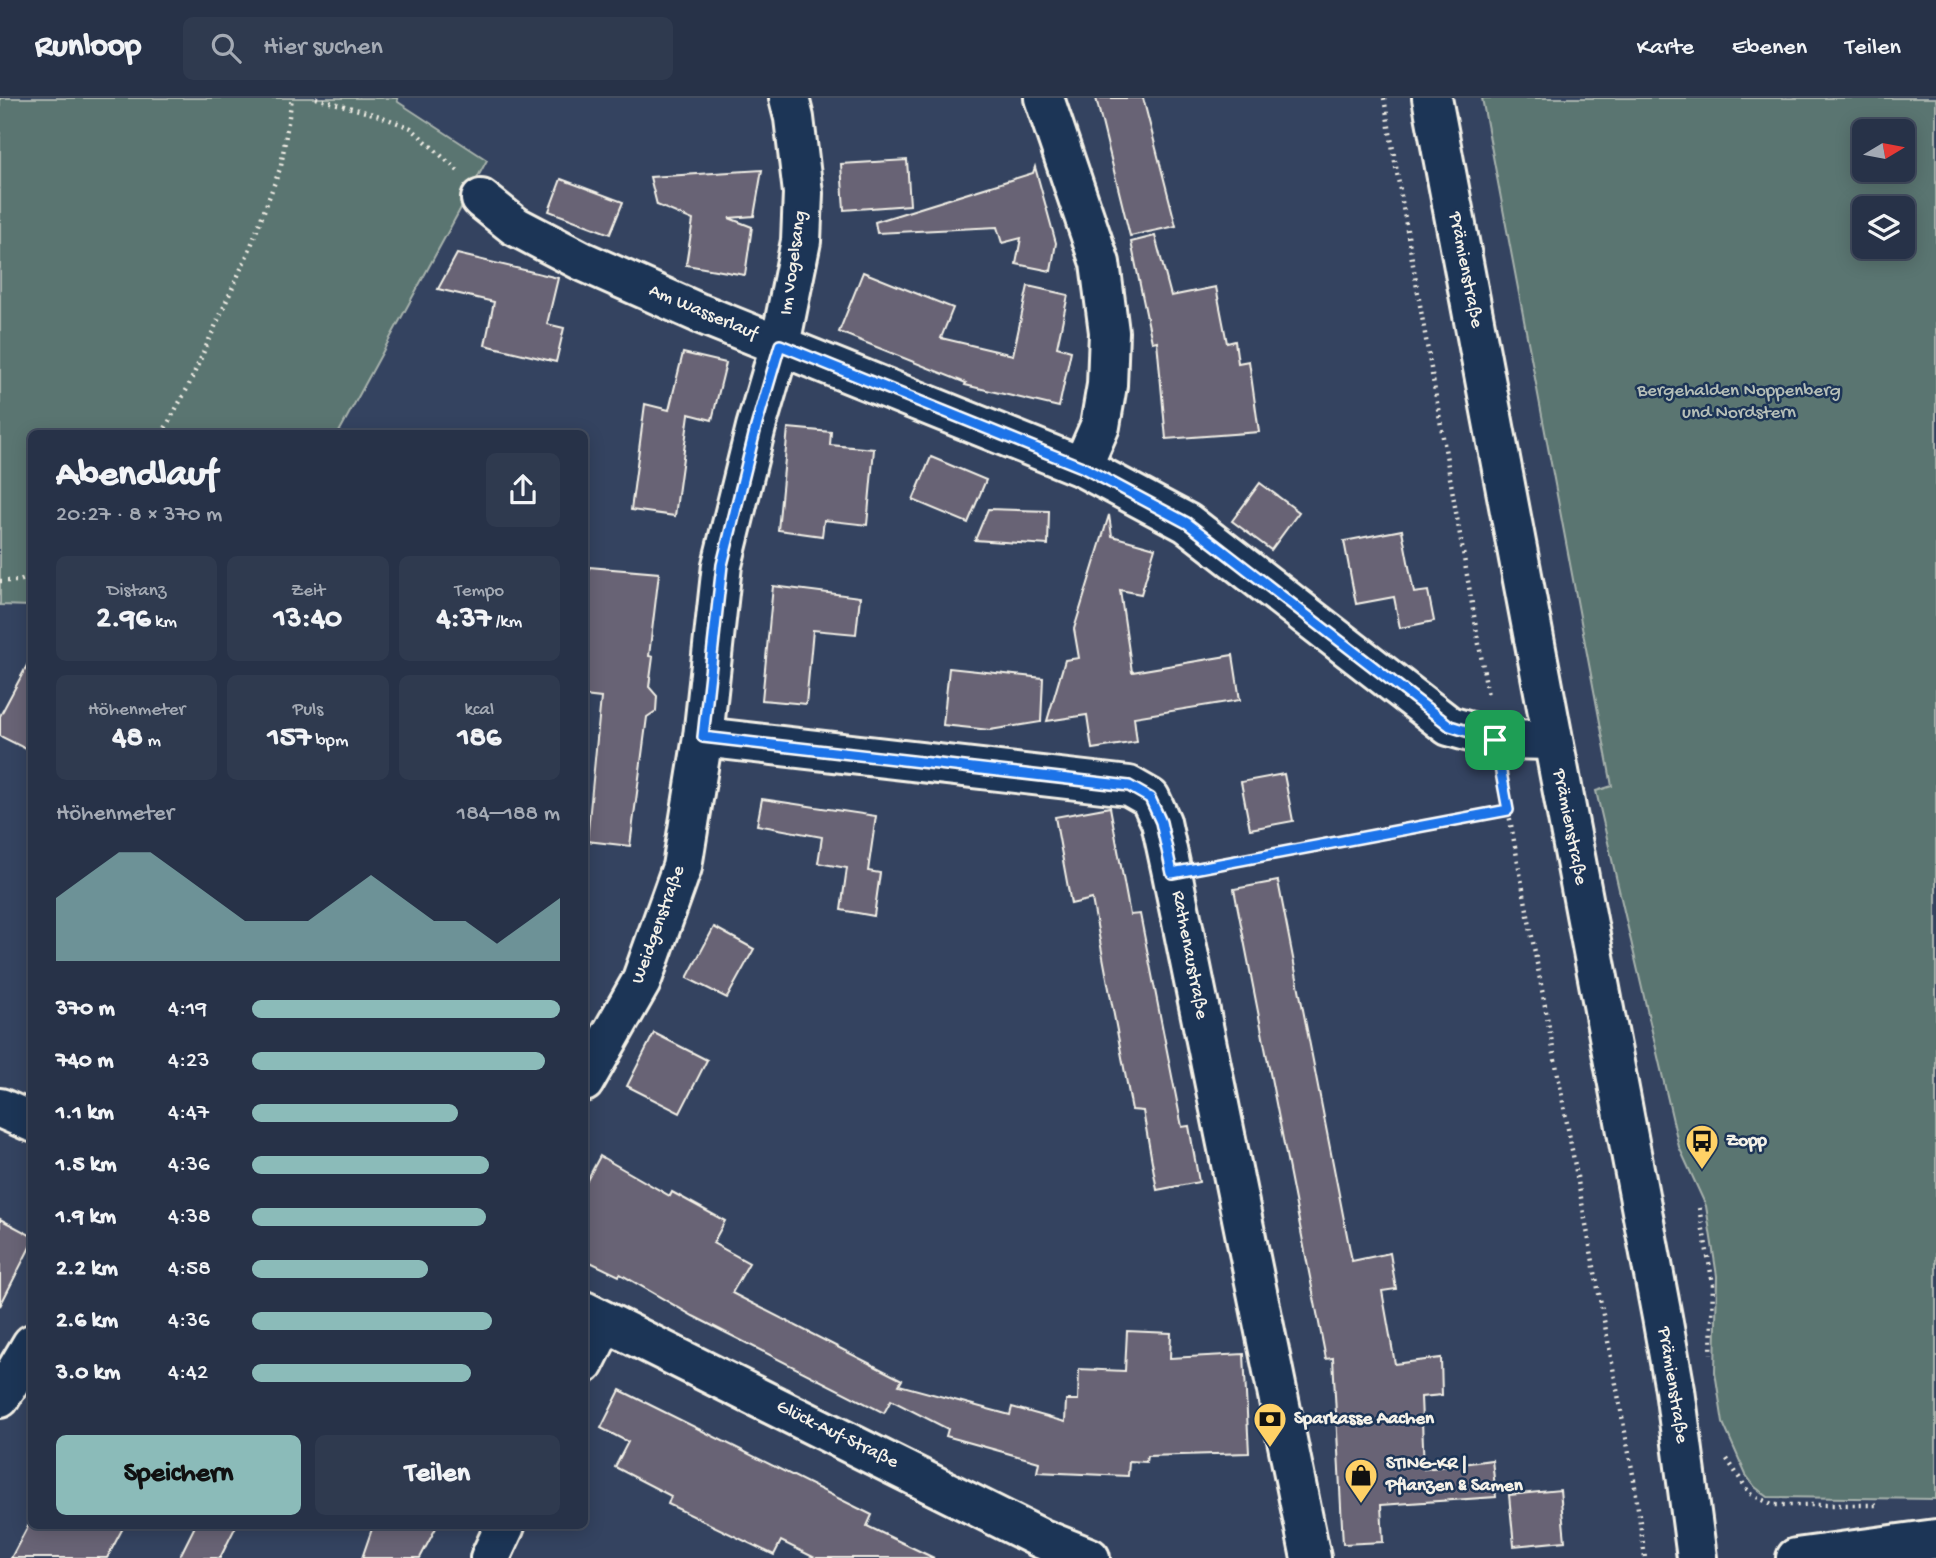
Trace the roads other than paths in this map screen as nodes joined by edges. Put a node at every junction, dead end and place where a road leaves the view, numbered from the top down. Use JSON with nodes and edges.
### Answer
{"nodes":[{"id":1,"x":789,"y":98,"type":"edge"},
{"id":2,"x":1044,"y":98,"type":"edge"},
{"id":3,"x":1432,"y":98,"type":"edge"},
{"id":4,"x":481,"y":199,"type":"road end"},
{"id":5,"x":780,"y":345,"type":"junction"},
{"id":6,"x":1082,"y":467,"type":"junction"},
{"id":7,"x":703,"y":737,"type":"junction"},
{"id":8,"x":1552,"y":740,"type":"junction"},
{"id":9,"x":588,"y":1075,"type":"edge"},
{"id":10,"x":0,"y":1108,"type":"edge"},
{"id":11,"x":28,"y":1120,"type":"edge"},
{"id":12,"x":595,"y":1316,"type":"edge"},
{"id":13,"x":588,"y":1347,"type":"edge"},
{"id":14,"x":28,"y":1351,"type":"edge"},
{"id":15,"x":0,"y":1398,"type":"edge"},
{"id":16,"x":504,"y":1529,"type":"edge"},
{"id":17,"x":1936,"y":1539,"type":"edge"},
{"id":18,"x":1037,"y":1548,"type":"edge"},
{"id":19,"x":490,"y":1558,"type":"edge"},
{"id":20,"x":1090,"y":1558,"type":"edge"},
{"id":21,"x":1311,"y":1558,"type":"edge"},
{"id":22,"x":1697,"y":1558,"type":"edge"},
{"id":23,"x":1796,"y":1558,"type":"edge"}],
"edges":[{"from":1,"to":5,"type":"street","name":"Im Vogelsang"},
{"from":2,"to":6,"type":"street"},
{"from":3,"to":8,"type":"street","name":"Prämienstraße"},
{"from":4,"to":5,"type":"street","name":"Am Wasserlauf"},
{"from":5,"to":6,"type":"street","name":"Am Wasserlauf"},
{"from":5,"to":7,"type":"street","name":"Weidgenstraße"},
{"from":6,"to":8,"type":"street","name":"Am Wasserlauf"},
{"from":7,"to":9,"type":"street","name":"Weidgenstraße"},
{"from":7,"to":21,"type":"street","name":"Rathenaustraße"},
{"from":8,"to":22,"type":"street","name":"Prämienstraße"},
{"from":10,"to":11,"type":"street"},
{"from":12,"to":13,"type":"street"},
{"from":12,"to":18,"type":"street","name":"Glück-Auf-Straße"},
{"from":14,"to":15,"type":"street"},
{"from":16,"to":19,"type":"street"},
{"from":17,"to":23,"type":"street"},
{"from":18,"to":20,"type":"street","name":"Glück-Auf-Straße"}]}
